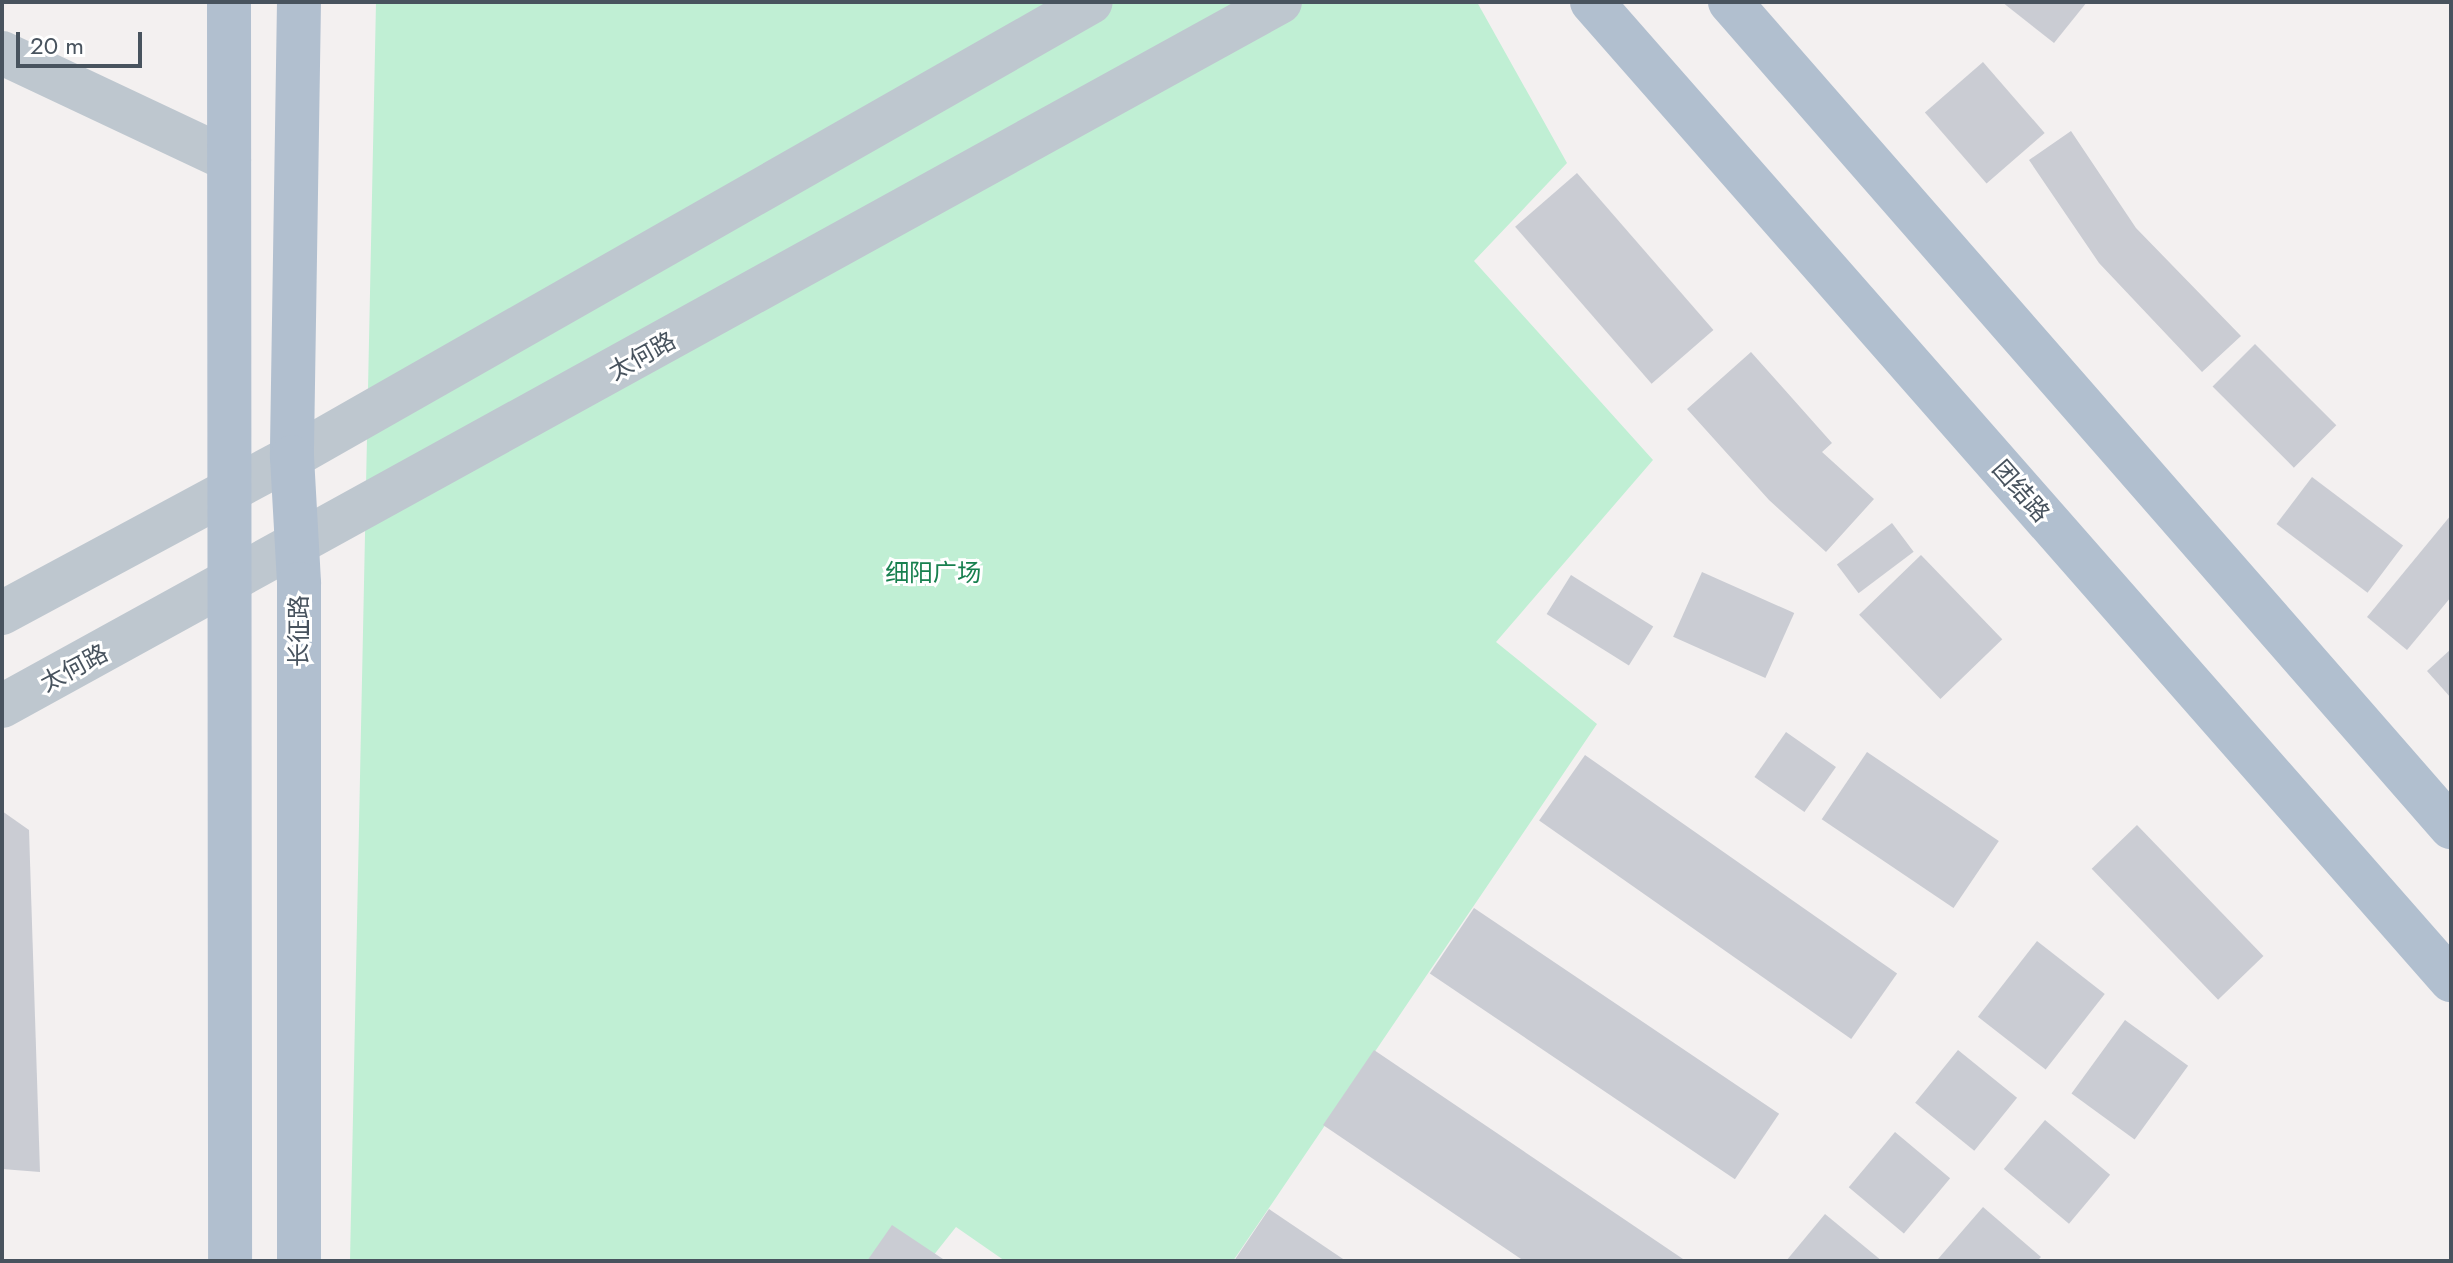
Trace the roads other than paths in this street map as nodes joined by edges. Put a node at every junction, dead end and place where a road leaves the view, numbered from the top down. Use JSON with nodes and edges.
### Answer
{"nodes":[{"id":1,"x":229,"y":2,"type":"edge"},
{"id":2,"x":299,"y":2,"type":"edge"},
{"id":3,"x":1091,"y":2,"type":"edge"},
{"id":4,"x":1280,"y":2,"type":"edge"},
{"id":5,"x":1592,"y":2,"type":"edge"},
{"id":6,"x":1730,"y":2,"type":"edge"},
{"id":7,"x":2,"y":53,"type":"edge"},
{"id":8,"x":229,"y":160,"type":"junction"},
{"id":9,"x":292,"y":457,"type":"junction"},
{"id":10,"x":228,"y":490,"type":"junction"},
{"id":11,"x":298,"y":546,"type":"junction"},
{"id":12,"x":229,"y":584,"type":"junction"},
{"id":13,"x":2,"y":613,"type":"edge"},
{"id":14,"x":2,"y":706,"type":"edge"},
{"id":15,"x":2451,"y":827,"type":"edge"},
{"id":16,"x":2451,"y":980,"type":"edge"},
{"id":17,"x":230,"y":1261,"type":"edge"},
{"id":18,"x":299,"y":1261,"type":"edge"}],
"edges":[{"from":1,"to":8,"type":"main road"},
{"from":2,"to":9,"type":"main road","name":"长征路"},
{"from":3,"to":9,"type":"street"},
{"from":4,"to":11,"type":"street","name":"太何路"},
{"from":5,"to":16,"type":"main road","name":"团结路"},
{"from":6,"to":15,"type":"main road"},
{"from":7,"to":8,"type":"street"},
{"from":8,"to":10,"type":"main road"},
{"from":9,"to":10,"type":"street"},
{"from":9,"to":11,"type":"main road","name":"长征路"},
{"from":10,"to":12,"type":"main road"},
{"from":10,"to":13,"type":"street"},
{"from":11,"to":12,"type":"street","name":"太何路"},
{"from":11,"to":18,"type":"main road","name":"长征路"},
{"from":12,"to":14,"type":"street","name":"太何路"},
{"from":12,"to":17,"type":"main road"}]}
